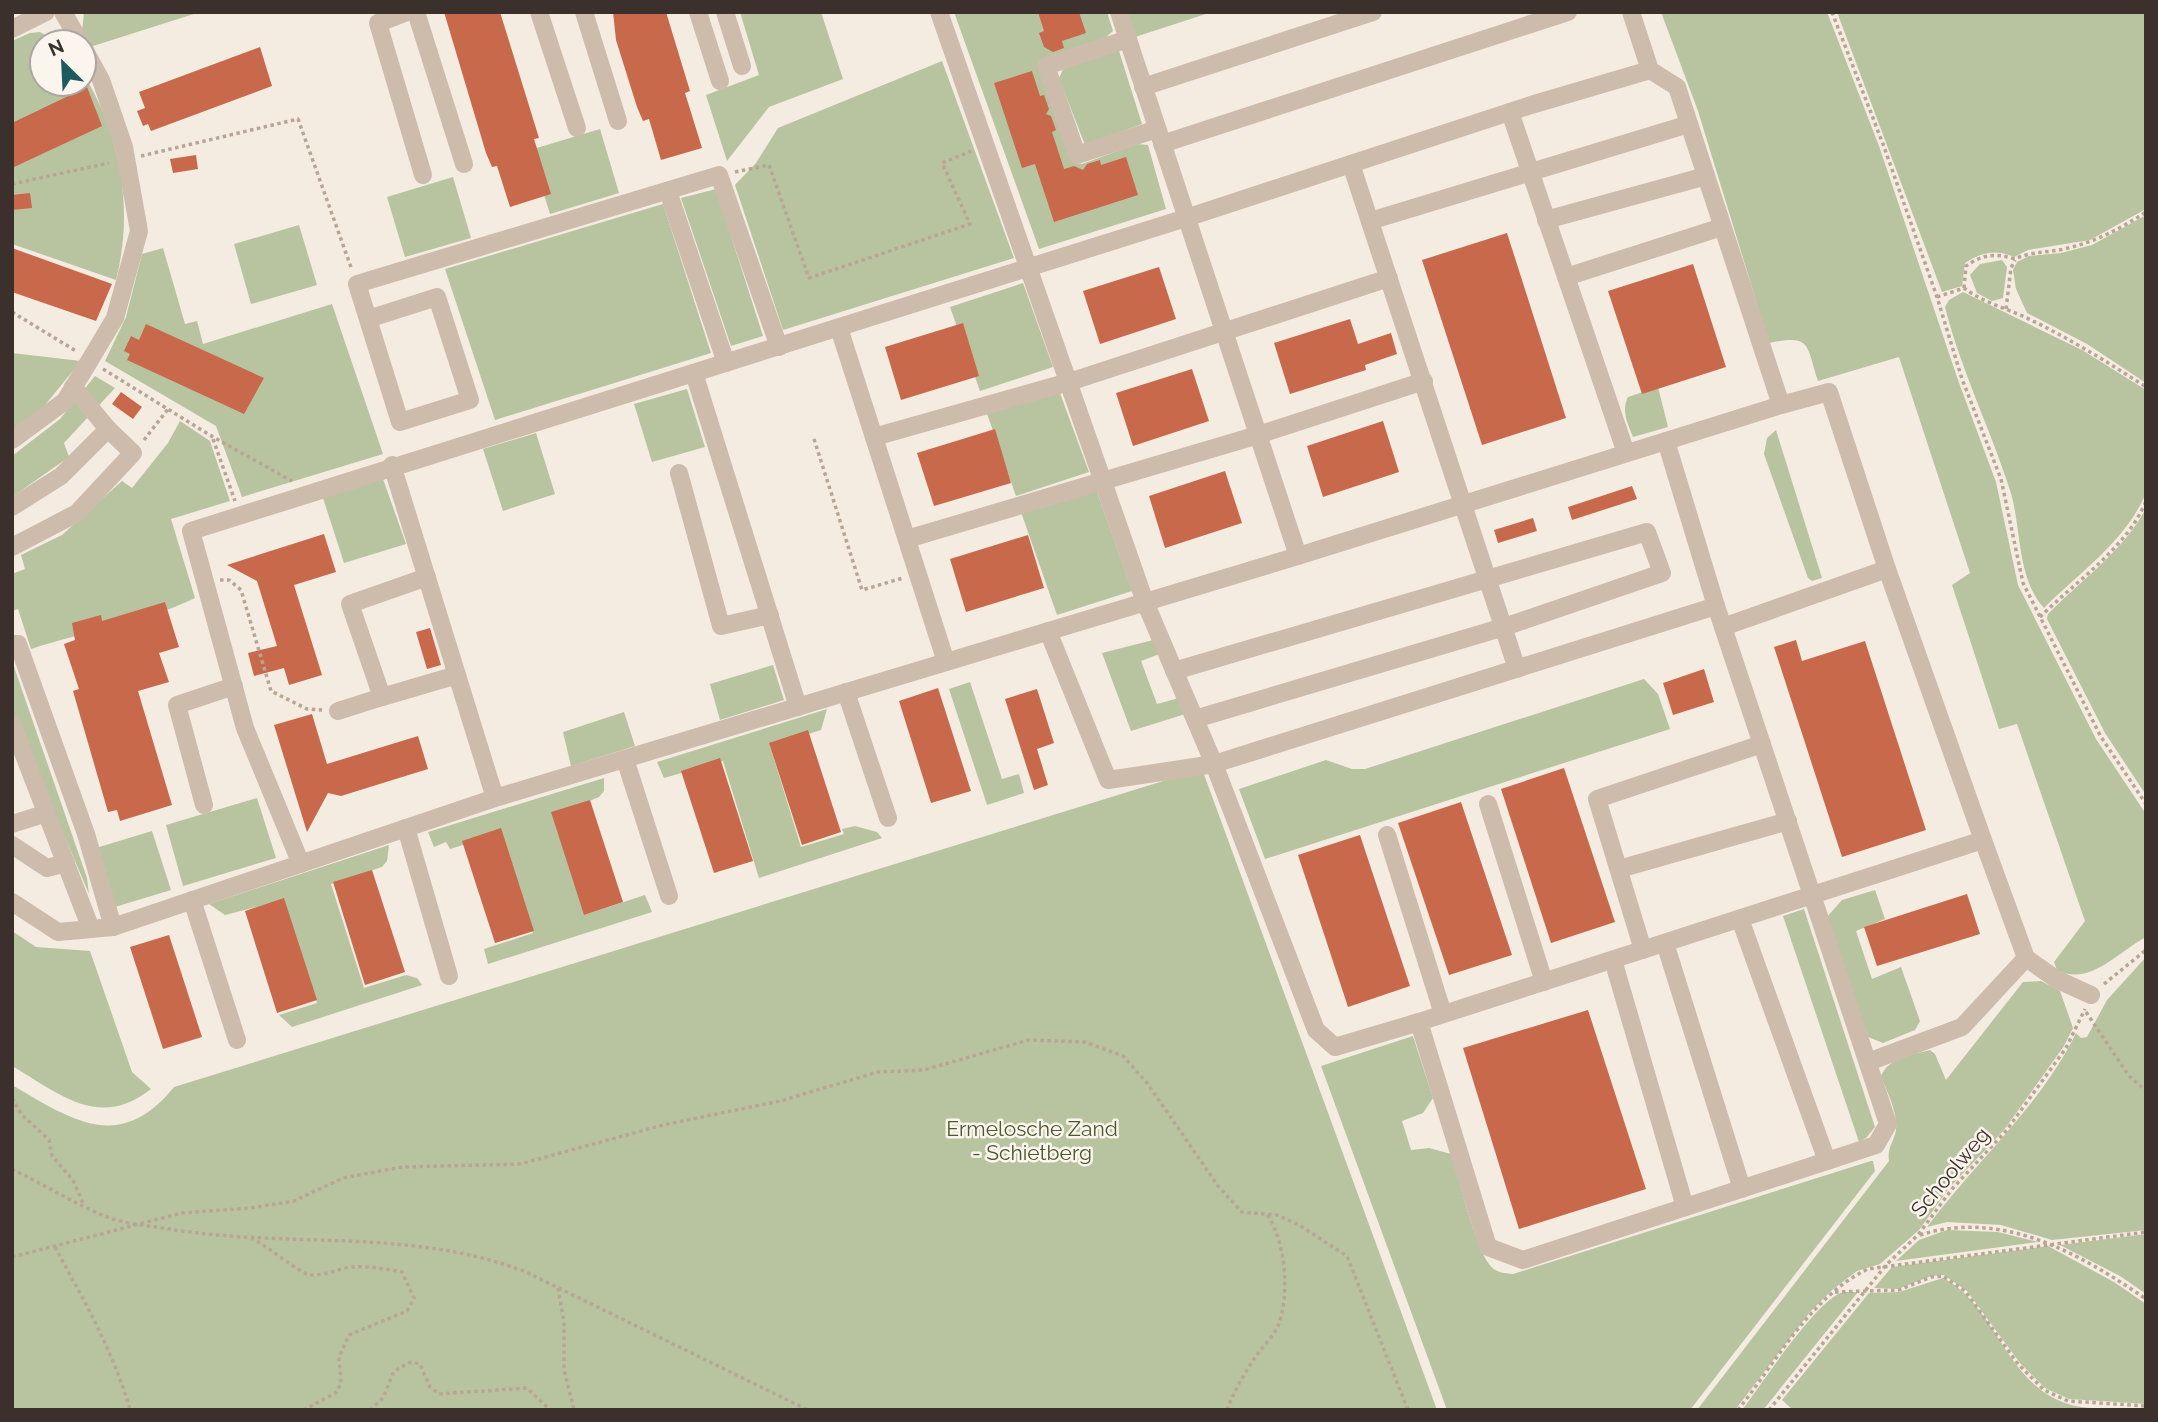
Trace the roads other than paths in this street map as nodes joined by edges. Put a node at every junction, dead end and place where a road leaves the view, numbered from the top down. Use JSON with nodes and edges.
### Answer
{"nodes":[{"id":1,"x":46,"y":12,"type":"edge"},
{"id":2,"x":63,"y":12,"type":"edge"},
{"id":3,"x":407,"y":12,"type":"edge"},
{"id":4,"x":416,"y":12,"type":"edge"},
{"id":5,"x":539,"y":12,"type":"edge"},
{"id":6,"x":584,"y":12,"type":"edge"},
{"id":7,"x":698,"y":12,"type":"edge"},
{"id":8,"x":725,"y":12,"type":"edge"},
{"id":9,"x":939,"y":12,"type":"edge"},
{"id":10,"x":1119,"y":12,"type":"edge"},
{"id":11,"x":1373,"y":12,"type":"edge"},
{"id":12,"x":1568,"y":12,"type":"edge"},
{"id":13,"x":1631,"y":12,"type":"edge"},
{"id":14,"x":72,"y":28,"type":"edge"},
{"id":15,"x":12,"y":29,"type":"edge"},
{"id":16,"x":1128,"y":39,"type":"junction"},
{"id":17,"x":742,"y":66,"type":"dead end"},
{"id":18,"x":1650,"y":70,"type":"junction"},
{"id":19,"x":98,"y":75,"type":"edge"},
{"id":20,"x":720,"y":81,"type":"dead end"},
{"id":21,"x":1143,"y":87,"type":"junction"},
{"id":22,"x":1510,"y":112,"type":"junction"},
{"id":23,"x":618,"y":121,"type":"dead end"},
{"id":24,"x":1689,"y":124,"type":"junction"},
{"id":25,"x":577,"y":128,"type":"dead end"},
{"id":26,"x":1159,"y":136,"type":"junction"},
{"id":27,"x":464,"y":164,"type":"dead end"},
{"id":28,"x":1351,"y":164,"type":"junction"},
{"id":29,"x":1530,"y":171,"type":"junction"},
{"id":30,"x":423,"y":176,"type":"dead end"},
{"id":31,"x":1706,"y":176,"type":"junction"},
{"id":32,"x":668,"y":191,"type":"junction"},
{"id":33,"x":1186,"y":218,"type":"junction"},
{"id":34,"x":1546,"y":220,"type":"junction"},
{"id":35,"x":1370,"y":221,"type":"junction"},
{"id":36,"x":1723,"y":227,"type":"junction"},
{"id":37,"x":1029,"y":267,"type":"junction"},
{"id":38,"x":1566,"y":277,"type":"junction"},
{"id":39,"x":1389,"y":278,"type":"junction"},
{"id":40,"x":368,"y":319,"type":"junction"},
{"id":41,"x":839,"y":327,"type":"junction"},
{"id":42,"x":1224,"y":332,"type":"junction"},
{"id":43,"x":779,"y":347,"type":"junction"},
{"id":44,"x":726,"y":363,"type":"junction"},
{"id":45,"x":694,"y":373,"type":"junction"},
{"id":46,"x":1424,"y":381,"type":"junction"},
{"id":47,"x":1069,"y":382,"type":"junction"},
{"id":48,"x":73,"y":387,"type":"junction"},
{"id":49,"x":1781,"y":405,"type":"junction"},
{"id":50,"x":108,"y":429,"type":"junction"},
{"id":51,"x":1258,"y":435,"type":"junction"},
{"id":52,"x":874,"y":437,"type":"junction"},
{"id":53,"x":12,"y":440,"type":"edge"},
{"id":54,"x":1665,"y":440,"type":"junction"},
{"id":55,"x":1626,"y":453,"type":"junction"},
{"id":56,"x":392,"y":465,"type":"junction"},
{"id":57,"x":679,"y":473,"type":"dead end"},
{"id":58,"x":1103,"y":481,"type":"junction"},
{"id":59,"x":1465,"y":504,"type":"junction"},
{"id":60,"x":12,"y":507,"type":"edge"},
{"id":61,"x":907,"y":539,"type":"junction"},
{"id":62,"x":12,"y":547,"type":"edge"},
{"id":63,"x":1298,"y":556,"type":"junction"},
{"id":64,"x":1887,"y":569,"type":"junction"},
{"id":65,"x":427,"y":577,"type":"junction"},
{"id":66,"x":1488,"y":579,"type":"junction"},
{"id":67,"x":1145,"y":602,"type":"junction"},
{"id":68,"x":1716,"y":606,"type":"junction"},
{"id":69,"x":770,"y":615,"type":"junction"},
{"id":70,"x":1504,"y":627,"type":"junction"},
{"id":71,"x":1723,"y":627,"type":"junction"},
{"id":72,"x":1048,"y":631,"type":"junction"},
{"id":73,"x":12,"y":643,"type":"edge"},
{"id":74,"x":946,"y":662,"type":"junction"},
{"id":75,"x":1517,"y":669,"type":"junction"},
{"id":76,"x":1174,"y":671,"type":"junction"},
{"id":77,"x":457,"y":675,"type":"junction"},
{"id":78,"x":234,"y":686,"type":"junction"},
{"id":79,"x":846,"y":692,"type":"junction"},
{"id":80,"x":382,"y":697,"type":"junction"},
{"id":81,"x":798,"y":707,"type":"junction"},
{"id":82,"x":338,"y":711,"type":"road end"},
{"id":83,"x":1195,"y":719,"type":"junction"},
{"id":84,"x":12,"y":724,"type":"edge"},
{"id":85,"x":1762,"y":744,"type":"junction"},
{"id":86,"x":625,"y":759,"type":"junction"},
{"id":87,"x":19,"y":763,"type":"edge"},
{"id":88,"x":1214,"y":764,"type":"junction"},
{"id":89,"x":495,"y":798,"type":"junction"},
{"id":90,"x":1488,"y":804,"type":"dead end"},
{"id":91,"x":204,"y":805,"type":"dead end"},
{"id":92,"x":47,"y":813,"type":"junction"},
{"id":93,"x":888,"y":818,"type":"dead end"},
{"id":94,"x":1788,"y":821,"type":"junction"},
{"id":95,"x":12,"y":824,"type":"edge"},
{"id":96,"x":406,"y":828,"type":"junction"},
{"id":97,"x":1387,"y":835,"type":"dead end"},
{"id":98,"x":1983,"y":840,"type":"junction"},
{"id":99,"x":12,"y":845,"type":"edge"},
{"id":100,"x":66,"y":863,"type":"junction"},
{"id":101,"x":301,"y":863,"type":"junction"},
{"id":102,"x":1619,"y":869,"type":"junction"},
{"id":103,"x":669,"y":896,"type":"dead end"},
{"id":104,"x":1813,"y":896,"type":"junction"},
{"id":105,"x":192,"y":900,"type":"junction"},
{"id":106,"x":12,"y":902,"type":"edge"},
{"id":107,"x":1740,"y":919,"type":"junction"},
{"id":108,"x":113,"y":927,"type":"junction"},
{"id":109,"x":91,"y":929,"type":"junction"},
{"id":110,"x":1665,"y":943,"type":"junction"},
{"id":111,"x":1643,"y":950,"type":"junction"},
{"id":112,"x":2026,"y":958,"type":"junction"},
{"id":113,"x":1613,"y":960,"type":"junction"},
{"id":114,"x":449,"y":976,"type":"dead end"},
{"id":115,"x":1544,"y":982,"type":"junction"},
{"id":116,"x":2088,"y":1002,"type":"road end"},
{"id":117,"x":1443,"y":1014,"type":"junction"},
{"id":118,"x":1419,"y":1022,"type":"junction"},
{"id":119,"x":237,"y":1040,"type":"dead end"},
{"id":120,"x":1868,"y":1062,"type":"junction"},
{"id":121,"x":1827,"y":1161,"type":"junction"},
{"id":122,"x":1742,"y":1189,"type":"junction"},
{"id":123,"x":1685,"y":1207,"type":"junction"}],
"edges":[{"from":1,"to":15,"type":"lane"},
{"from":2,"to":14,"type":"lane"},
{"from":3,"to":30,"type":"lane"},
{"from":4,"to":27,"type":"lane"},
{"from":5,"to":25,"type":"lane"},
{"from":6,"to":23,"type":"lane"},
{"from":7,"to":20,"type":"lane"},
{"from":8,"to":17,"type":"lane"},
{"from":9,"to":37,"type":"lane"},
{"from":10,"to":16,"type":"lane"},
{"from":11,"to":21,"type":"lane"},
{"from":12,"to":26,"type":"lane"},
{"from":13,"to":18,"type":"lane"},
{"from":16,"to":21,"type":"lane"},
{"from":16,"to":26,"type":"lane"},
{"from":18,"to":22,"type":"lane"},
{"from":18,"to":24,"type":"lane"},
{"from":19,"to":48,"type":"lane"},
{"from":21,"to":26,"type":"lane"},
{"from":22,"to":28,"type":"lane"},
{"from":22,"to":29,"type":"lane"},
{"from":24,"to":29,"type":"lane"},
{"from":24,"to":31,"type":"lane"},
{"from":26,"to":33,"type":"lane"},
{"from":28,"to":33,"type":"lane"},
{"from":28,"to":35,"type":"lane"},
{"from":29,"to":34,"type":"lane"},
{"from":29,"to":35,"type":"lane"},
{"from":31,"to":34,"type":"lane"},
{"from":31,"to":36,"type":"lane"},
{"from":32,"to":40,"type":"lane"},
{"from":32,"to":43,"type":"lane"},
{"from":32,"to":44,"type":"lane"},
{"from":33,"to":37,"type":"lane"},
{"from":33,"to":42,"type":"lane"},
{"from":34,"to":38,"type":"lane"},
{"from":35,"to":39,"type":"lane"},
{"from":36,"to":38,"type":"lane"},
{"from":36,"to":49,"type":"lane"},
{"from":37,"to":41,"type":"lane"},
{"from":37,"to":47,"type":"lane"},
{"from":38,"to":55,"type":"lane"},
{"from":39,"to":42,"type":"lane"},
{"from":39,"to":46,"type":"lane"},
{"from":40,"to":40,"type":"lane"},
{"from":41,"to":43,"type":"lane"},
{"from":41,"to":52,"type":"lane"},
{"from":42,"to":47,"type":"lane"},
{"from":42,"to":51,"type":"lane"},
{"from":43,"to":44,"type":"lane"},
{"from":44,"to":45,"type":"lane"},
{"from":45,"to":56,"type":"lane"},
{"from":45,"to":69,"type":"lane"},
{"from":46,"to":51,"type":"lane"},
{"from":46,"to":59,"type":"lane"},
{"from":47,"to":52,"type":"lane"},
{"from":47,"to":58,"type":"lane"},
{"from":48,"to":50,"type":"lane"},
{"from":48,"to":53,"type":"lane"},
{"from":49,"to":54,"type":"lane"},
{"from":49,"to":64,"type":"lane"},
{"from":50,"to":60,"type":"lane"},
{"from":50,"to":62,"type":"lane"},
{"from":51,"to":58,"type":"lane"},
{"from":51,"to":63,"type":"lane"},
{"from":52,"to":61,"type":"lane"},
{"from":54,"to":55,"type":"lane"},
{"from":54,"to":68,"type":"lane"},
{"from":55,"to":59,"type":"lane"},
{"from":56,"to":65,"type":"lane"},
{"from":56,"to":78,"type":"lane"},
{"from":57,"to":69,"type":"lane"},
{"from":58,"to":61,"type":"lane"},
{"from":58,"to":67,"type":"lane"},
{"from":59,"to":63,"type":"lane"},
{"from":59,"to":66,"type":"lane"},
{"from":61,"to":74,"type":"lane"},
{"from":63,"to":67,"type":"lane"},
{"from":64,"to":71,"type":"lane"},
{"from":64,"to":98,"type":"lane"},
{"from":65,"to":77,"type":"lane"},
{"from":65,"to":80,"type":"lane"},
{"from":66,"to":70,"type":"lane"},
{"from":66,"to":70,"type":"lane"},
{"from":66,"to":76,"type":"lane"},
{"from":67,"to":72,"type":"lane"},
{"from":67,"to":76,"type":"lane"},
{"from":68,"to":71,"type":"lane"},
{"from":68,"to":75,"type":"lane"},
{"from":69,"to":81,"type":"lane"},
{"from":70,"to":75,"type":"lane"},
{"from":70,"to":83,"type":"lane"},
{"from":71,"to":85,"type":"lane"},
{"from":72,"to":74,"type":"lane"},
{"from":72,"to":88,"type":"lane"},
{"from":73,"to":108,"type":"lane"},
{"from":74,"to":79,"type":"lane"},
{"from":75,"to":88,"type":"lane"},
{"from":76,"to":83,"type":"lane"},
{"from":77,"to":80,"type":"lane"},
{"from":77,"to":89,"type":"lane"},
{"from":78,"to":91,"type":"lane"},
{"from":78,"to":101,"type":"lane"},
{"from":79,"to":81,"type":"lane"},
{"from":79,"to":93,"type":"lane"},
{"from":80,"to":82,"type":"lane"},
{"from":81,"to":86,"type":"lane"},
{"from":83,"to":88,"type":"lane"},
{"from":84,"to":87,"type":"lane"},
{"from":85,"to":94,"type":"lane"},
{"from":85,"to":102,"type":"lane"},
{"from":86,"to":89,"type":"lane"},
{"from":86,"to":103,"type":"lane"},
{"from":87,"to":92,"type":"lane"},
{"from":88,"to":118,"type":"lane"},
{"from":89,"to":96,"type":"lane"},
{"from":90,"to":115,"type":"lane"},
{"from":92,"to":95,"type":"lane"},
{"from":92,"to":100,"type":"lane"},
{"from":94,"to":102,"type":"lane"},
{"from":94,"to":104,"type":"lane"},
{"from":96,"to":101,"type":"lane"},
{"from":96,"to":114,"type":"lane"},
{"from":97,"to":117,"type":"lane"},
{"from":98,"to":104,"type":"lane"},
{"from":98,"to":112,"type":"lane"},
{"from":99,"to":100,"type":"lane"},
{"from":100,"to":109,"type":"lane"},
{"from":101,"to":105,"type":"lane"},
{"from":102,"to":111,"type":"lane"},
{"from":104,"to":107,"type":"lane"},
{"from":104,"to":120,"type":"lane"},
{"from":105,"to":108,"type":"lane"},
{"from":105,"to":119,"type":"lane"},
{"from":106,"to":109,"type":"lane"},
{"from":107,"to":110,"type":"lane"},
{"from":107,"to":121,"type":"lane"},
{"from":108,"to":109,"type":"lane"},
{"from":110,"to":111,"type":"lane"},
{"from":110,"to":122,"type":"lane"},
{"from":111,"to":113,"type":"lane"},
{"from":112,"to":116,"type":"lane"},
{"from":112,"to":120,"type":"lane"},
{"from":113,"to":115,"type":"lane"},
{"from":113,"to":123,"type":"lane"},
{"from":115,"to":117,"type":"lane"},
{"from":117,"to":118,"type":"lane"},
{"from":118,"to":123,"type":"lane"},
{"from":120,"to":121,"type":"lane"},
{"from":121,"to":122,"type":"lane"},
{"from":122,"to":123,"type":"lane"}]}
